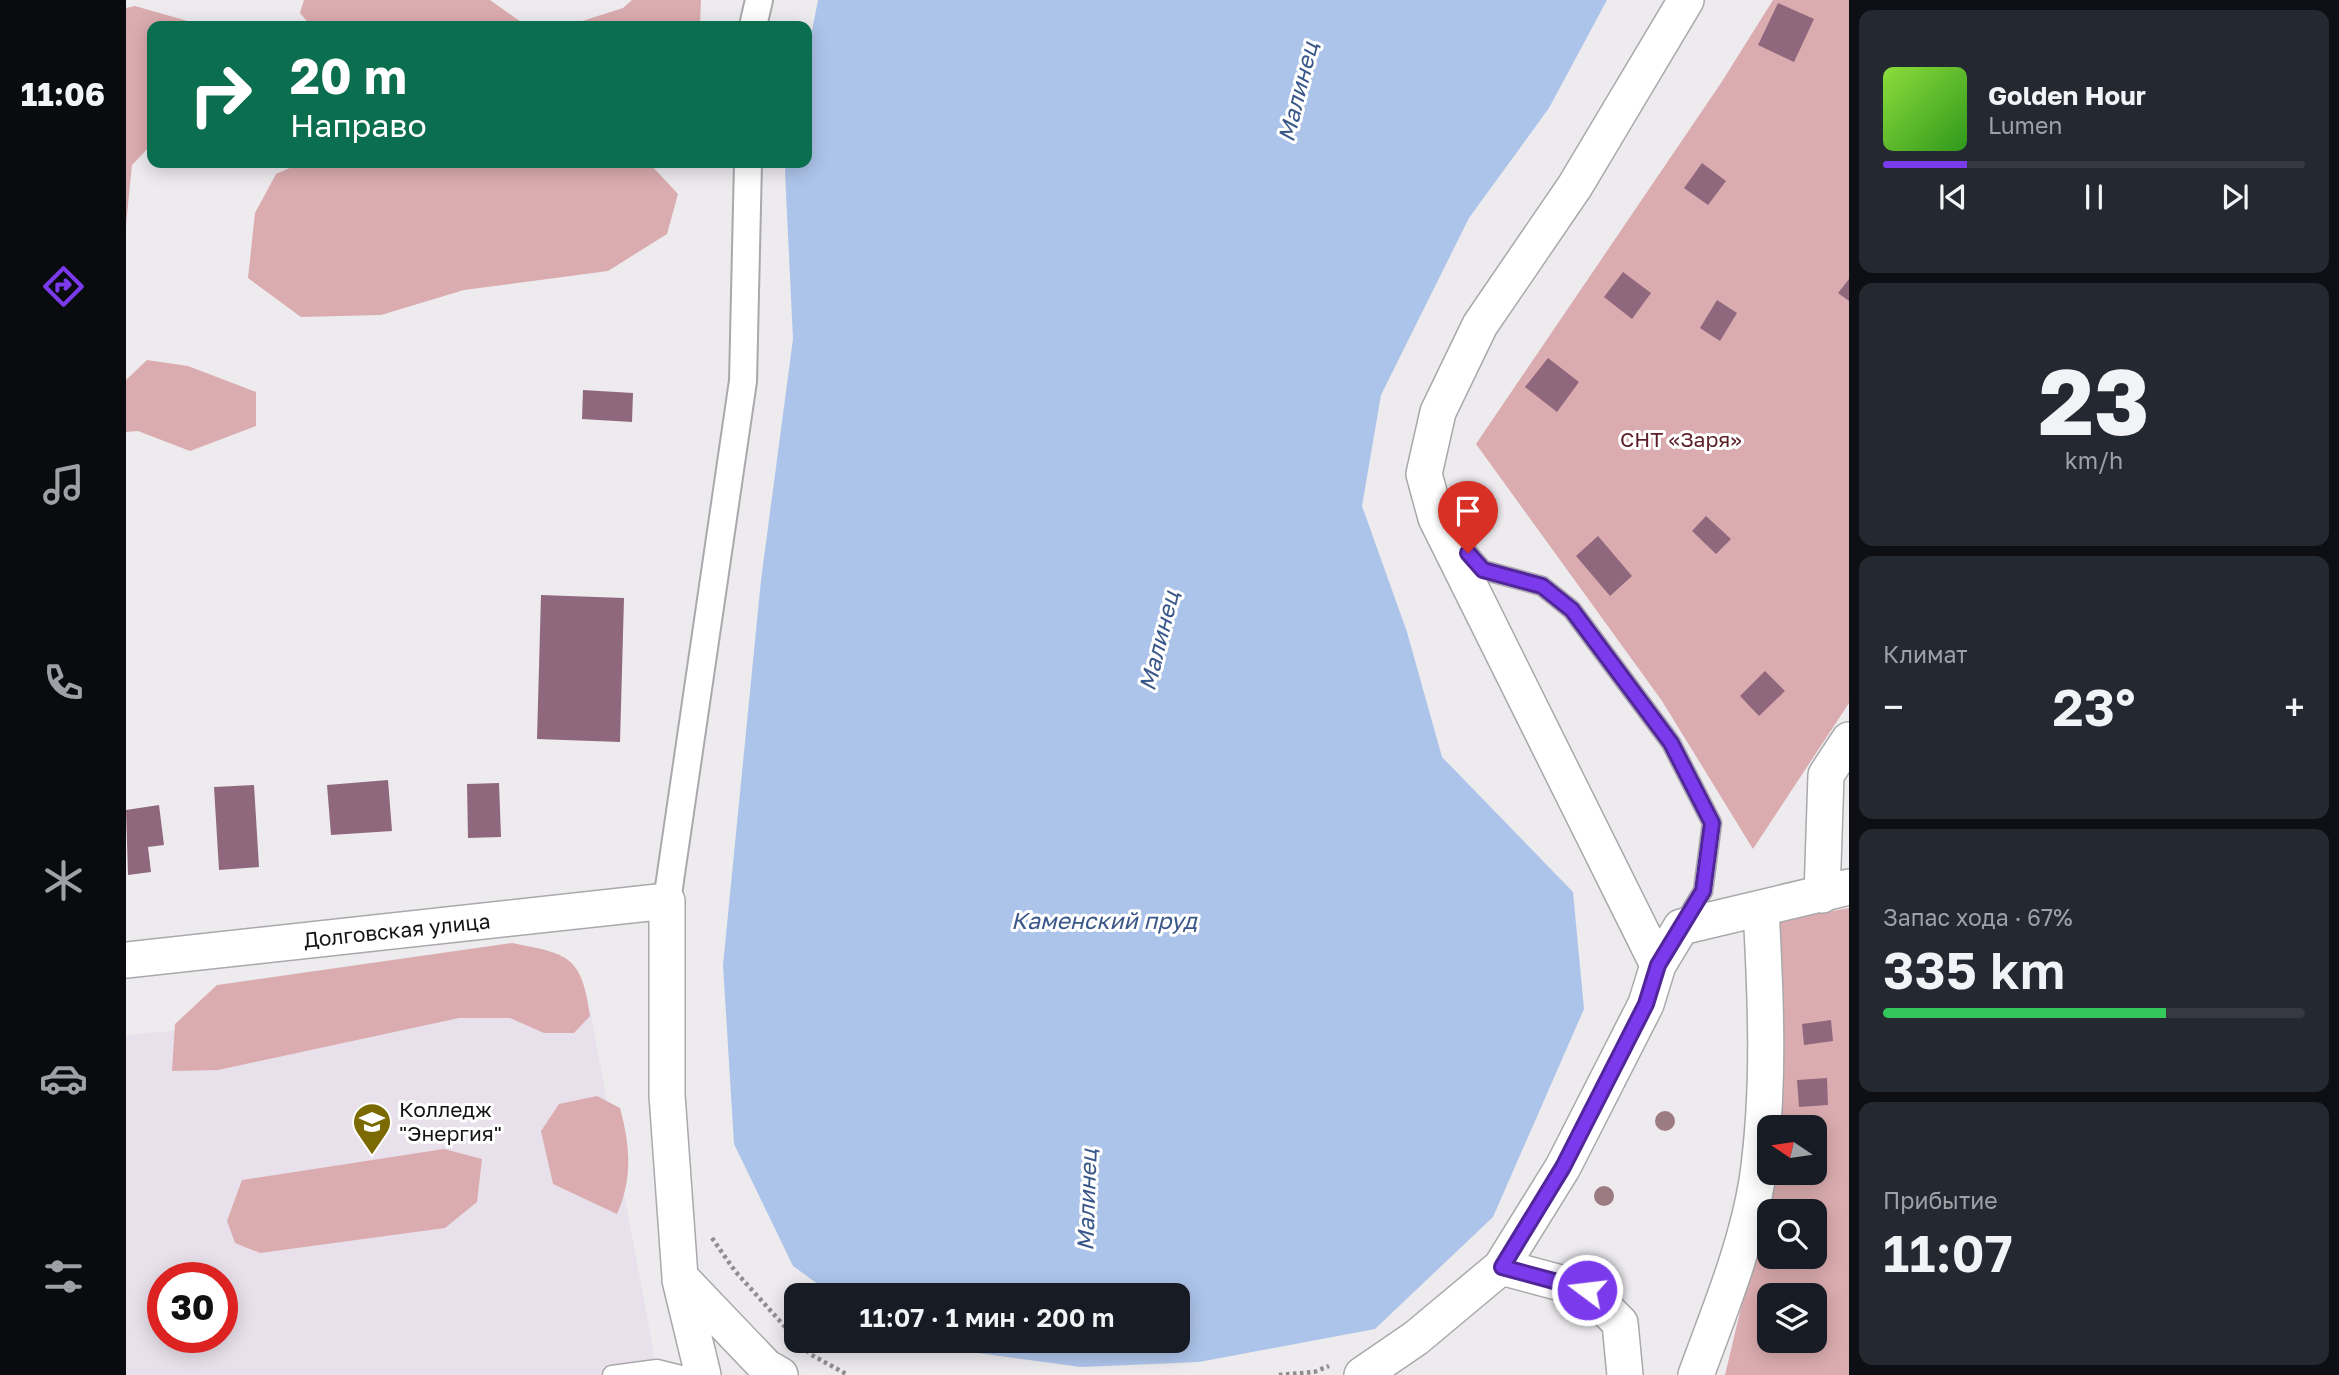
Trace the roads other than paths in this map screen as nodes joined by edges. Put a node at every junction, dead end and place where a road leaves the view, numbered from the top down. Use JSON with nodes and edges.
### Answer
{"nodes":[{"id":1,"x":759,"y":0,"type":"edge"},
{"id":2,"x":1686,"y":0,"type":"edge"},
{"id":3,"x":754,"y":21,"type":"edge"},
{"id":4,"x":748,"y":168,"type":"edge"},
{"id":5,"x":1436,"y":518,"type":"junction"},
{"id":6,"x":1849,"y":740,"type":"edge"},
{"id":7,"x":1835,"y":891,"type":"edge"},
{"id":8,"x":667,"y":901,"type":"junction"},
{"id":9,"x":1761,"y":909,"type":"junction"},
{"id":10,"x":1681,"y":927,"type":"junction"},
{"id":11,"x":126,"y":960,"type":"edge"},
{"id":12,"x":1658,"y":965,"type":"junction"},
{"id":13,"x":1502,"y":1267,"type":"junction"},
{"id":14,"x":680,"y":1277,"type":"junction"},
{"id":15,"x":612,"y":1375,"type":"edge"},
{"id":16,"x":681,"y":1375,"type":"edge"},
{"id":17,"x":703,"y":1375,"type":"edge"},
{"id":18,"x":780,"y":1375,"type":"edge"},
{"id":19,"x":1362,"y":1375,"type":"edge"},
{"id":20,"x":1625,"y":1375,"type":"edge"},
{"id":21,"x":1696,"y":1375,"type":"edge"}],
"edges":[{"from":1,"to":3,"type":"street"},
{"from":2,"to":5,"type":"street"},
{"from":4,"to":8,"type":"street"},
{"from":5,"to":10,"type":"lane"},
{"from":5,"to":12,"type":"street"},
{"from":6,"to":7,"type":"street"},
{"from":7,"to":9,"type":"street"},
{"from":8,"to":11,"type":"street","name":"Долговская улица"},
{"from":8,"to":14,"type":"street"},
{"from":9,"to":10,"type":"street"},
{"from":9,"to":21,"type":"street"},
{"from":10,"to":12,"type":"street"},
{"from":12,"to":13,"type":"street"},
{"from":13,"to":19,"type":"street"},
{"from":13,"to":20,"type":"street"},
{"from":14,"to":17,"type":"street"},
{"from":14,"to":18,"type":"street"},
{"from":15,"to":16,"type":"lane"}]}
